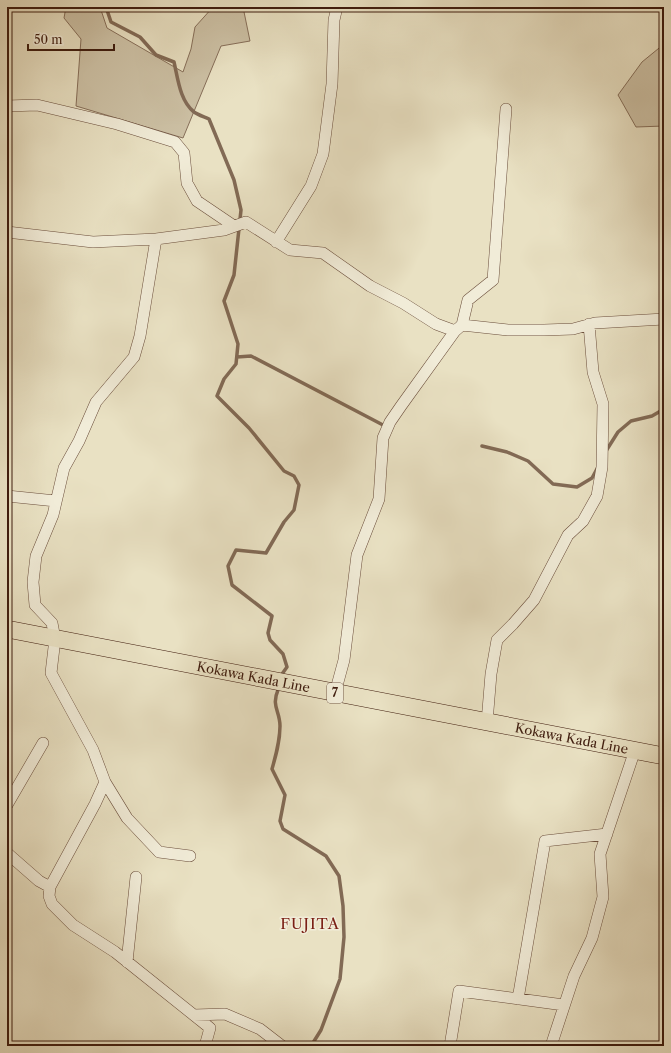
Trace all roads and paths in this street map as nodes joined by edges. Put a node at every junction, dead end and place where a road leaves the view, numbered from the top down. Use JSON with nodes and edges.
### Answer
{"nodes":[{"id":1,"x":337,"y":7,"type":"edge"},
{"id":2,"x":7,"y":106,"type":"edge"},
{"id":3,"x":506,"y":109,"type":"dead end"},
{"id":4,"x":234,"y":226,"type":"junction"},
{"id":5,"x":7,"y":232,"type":"edge"},
{"id":6,"x":156,"y":239,"type":"junction"},
{"id":7,"x":276,"y":242,"type":"junction"},
{"id":8,"x":664,"y":319,"type":"edge"},
{"id":9,"x":589,"y":324,"type":"junction"},
{"id":10,"x":459,"y":328,"type":"junction"},
{"id":11,"x":7,"y":496,"type":"edge"},
{"id":12,"x":56,"y":501,"type":"junction"},
{"id":13,"x":7,"y":630,"type":"edge"},
{"id":14,"x":55,"y":639,"type":"junction"},
{"id":15,"x":335,"y":693,"type":"junction"},
{"id":16,"x":487,"y":722,"type":"junction"},
{"id":17,"x":43,"y":743,"type":"dead end"},
{"id":18,"x":635,"y":750,"type":"junction"},
{"id":19,"x":664,"y":756,"type":"edge"},
{"id":20,"x":105,"y":782,"type":"junction"},
{"id":21,"x":7,"y":805,"type":"edge"},
{"id":22,"x":607,"y":834,"type":"junction"},
{"id":23,"x":7,"y":853,"type":"edge"},
{"id":24,"x":190,"y":856,"type":"dead end"},
{"id":25,"x":136,"y":876,"type":"dead end"},
{"id":26,"x":50,"y":887,"type":"junction"},
{"id":27,"x":128,"y":962,"type":"junction"},
{"id":28,"x":518,"y":999,"type":"junction"},
{"id":29,"x":564,"y":1005,"type":"junction"},
{"id":30,"x":194,"y":1015,"type":"junction"},
{"id":31,"x":205,"y":1046,"type":"edge"},
{"id":32,"x":282,"y":1046,"type":"edge"},
{"id":33,"x":450,"y":1046,"type":"edge"},
{"id":34,"x":551,"y":1046,"type":"edge"}],
"edges":[{"from":1,"to":7,"type":"street"},
{"from":2,"to":4,"type":"street"},
{"from":3,"to":10,"type":"street"},
{"from":4,"to":6,"type":"street"},
{"from":4,"to":7,"type":"street"},
{"from":5,"to":6,"type":"street"},
{"from":6,"to":12,"type":"street"},
{"from":7,"to":10,"type":"street"},
{"from":8,"to":9,"type":"street"},
{"from":9,"to":10,"type":"street"},
{"from":9,"to":16,"type":"street"},
{"from":10,"to":15,"type":"street"},
{"from":11,"to":12,"type":"street"},
{"from":12,"to":14,"type":"street"},
{"from":13,"to":14,"type":"main road","name":"Kokawa Kada Line","number":"7"},
{"from":14,"to":15,"type":"main road","name":"Kokawa Kada Line","number":"7"},
{"from":14,"to":20,"type":"street"},
{"from":15,"to":16,"type":"main road","name":"Kokawa Kada Line","number":"7"},
{"from":16,"to":18,"type":"main road","name":"Kokawa Kada Line","number":"7"},
{"from":17,"to":21,"type":"street"},
{"from":18,"to":19,"type":"main road","name":"Kokawa Kada Line","number":"7"},
{"from":18,"to":22,"type":"street"},
{"from":20,"to":24,"type":"street"},
{"from":20,"to":26,"type":"street"},
{"from":22,"to":28,"type":"street"},
{"from":22,"to":29,"type":"street"},
{"from":23,"to":26,"type":"street"},
{"from":25,"to":27,"type":"street"},
{"from":26,"to":27,"type":"street"},
{"from":27,"to":30,"type":"street"},
{"from":28,"to":29,"type":"street"},
{"from":28,"to":33,"type":"street"},
{"from":29,"to":34,"type":"street"},
{"from":30,"to":31,"type":"street"},
{"from":30,"to":32,"type":"street"}]}
